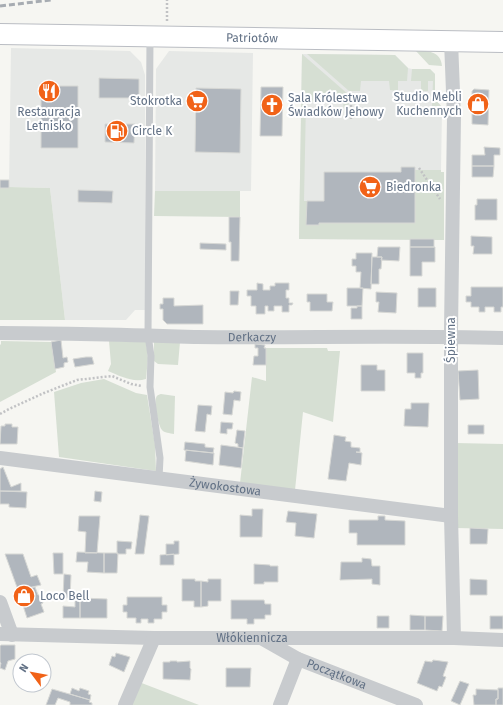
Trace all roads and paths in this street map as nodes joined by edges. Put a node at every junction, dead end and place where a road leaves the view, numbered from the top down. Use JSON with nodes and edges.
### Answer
{"nodes":[{"id":1,"x":0,"y":34,"type":"edge"},
{"id":2,"x":150,"y":37,"type":"junction"},
{"id":3,"x":451,"y":41,"type":"junction"},
{"id":4,"x":503,"y":42,"type":"edge"},
{"id":5,"x":351,"y":96,"type":"dead end"},
{"id":6,"x":350,"y":119,"type":"dead end"},
{"id":7,"x":419,"y":168,"type":"dead end"},
{"id":8,"x":443,"y":203,"type":"dead end"},
{"id":9,"x":0,"y":333,"type":"edge"},
{"id":10,"x":148,"y":335,"type":"junction"},
{"id":11,"x":451,"y":336,"type":"junction"},
{"id":12,"x":503,"y":338,"type":"edge"},
{"id":13,"x":150,"y":387,"type":"junction"},
{"id":14,"x":0,"y":414,"type":"edge"},
{"id":15,"x":0,"y":458,"type":"edge"},
{"id":16,"x":159,"y":478,"type":"junction"},
{"id":17,"x":451,"y":516,"type":"junction"},
{"id":18,"x":0,"y":602,"type":"edge"},
{"id":19,"x":6,"y":635,"type":"edge"},
{"id":20,"x":154,"y":638,"type":"junction"},
{"id":21,"x":261,"y":638,"type":"junction"},
{"id":22,"x":454,"y":638,"type":"junction"},
{"id":23,"x":503,"y":640,"type":"edge"},
{"id":24,"x":298,"y":659,"type":"junction"},
{"id":25,"x":125,"y":705,"type":"edge"},
{"id":26,"x":280,"y":705,"type":"edge"},
{"id":27,"x":416,"y":705,"type":"edge"}],
"edges":[{"from":1,"to":2,"type":"main road","name":"Patriotów"},
{"from":2,"to":3,"type":"main road","name":"Patriotów"},
{"from":2,"to":10,"type":"lane"},
{"from":3,"to":4,"type":"main road","name":"Patriotów"},
{"from":3,"to":11,"type":"street","name":"Śpiewna"},
{"from":5,"to":6,"type":"path"},
{"from":7,"to":8,"type":"path"},
{"from":9,"to":10,"type":"street","name":"Derkaczy"},
{"from":10,"to":11,"type":"street","name":"Derkaczy"},
{"from":10,"to":13,"type":"lane"},
{"from":11,"to":12,"type":"street","name":"Derkaczy"},
{"from":11,"to":17,"type":"street","name":"Śpiewna"},
{"from":13,"to":14,"type":"path"},
{"from":13,"to":16,"type":"lane"},
{"from":15,"to":16,"type":"street","name":"Żywokostowa"},
{"from":16,"to":17,"type":"street","name":"Żywokostowa"},
{"from":17,"to":22,"type":"street","name":"Śpiewna"},
{"from":18,"to":19,"type":"street"},
{"from":19,"to":20,"type":"street","name":"Włókiennicza"},
{"from":20,"to":21,"type":"street","name":"Włókiennicza"},
{"from":20,"to":25,"type":"street"},
{"from":21,"to":22,"type":"street","name":"Włókiennicza"},
{"from":21,"to":24,"type":"street","name":"Początkowa"},
{"from":22,"to":23,"type":"street","name":"Włókiennicza"},
{"from":24,"to":26,"type":"street"},
{"from":24,"to":27,"type":"street","name":"Początkowa"}]}
